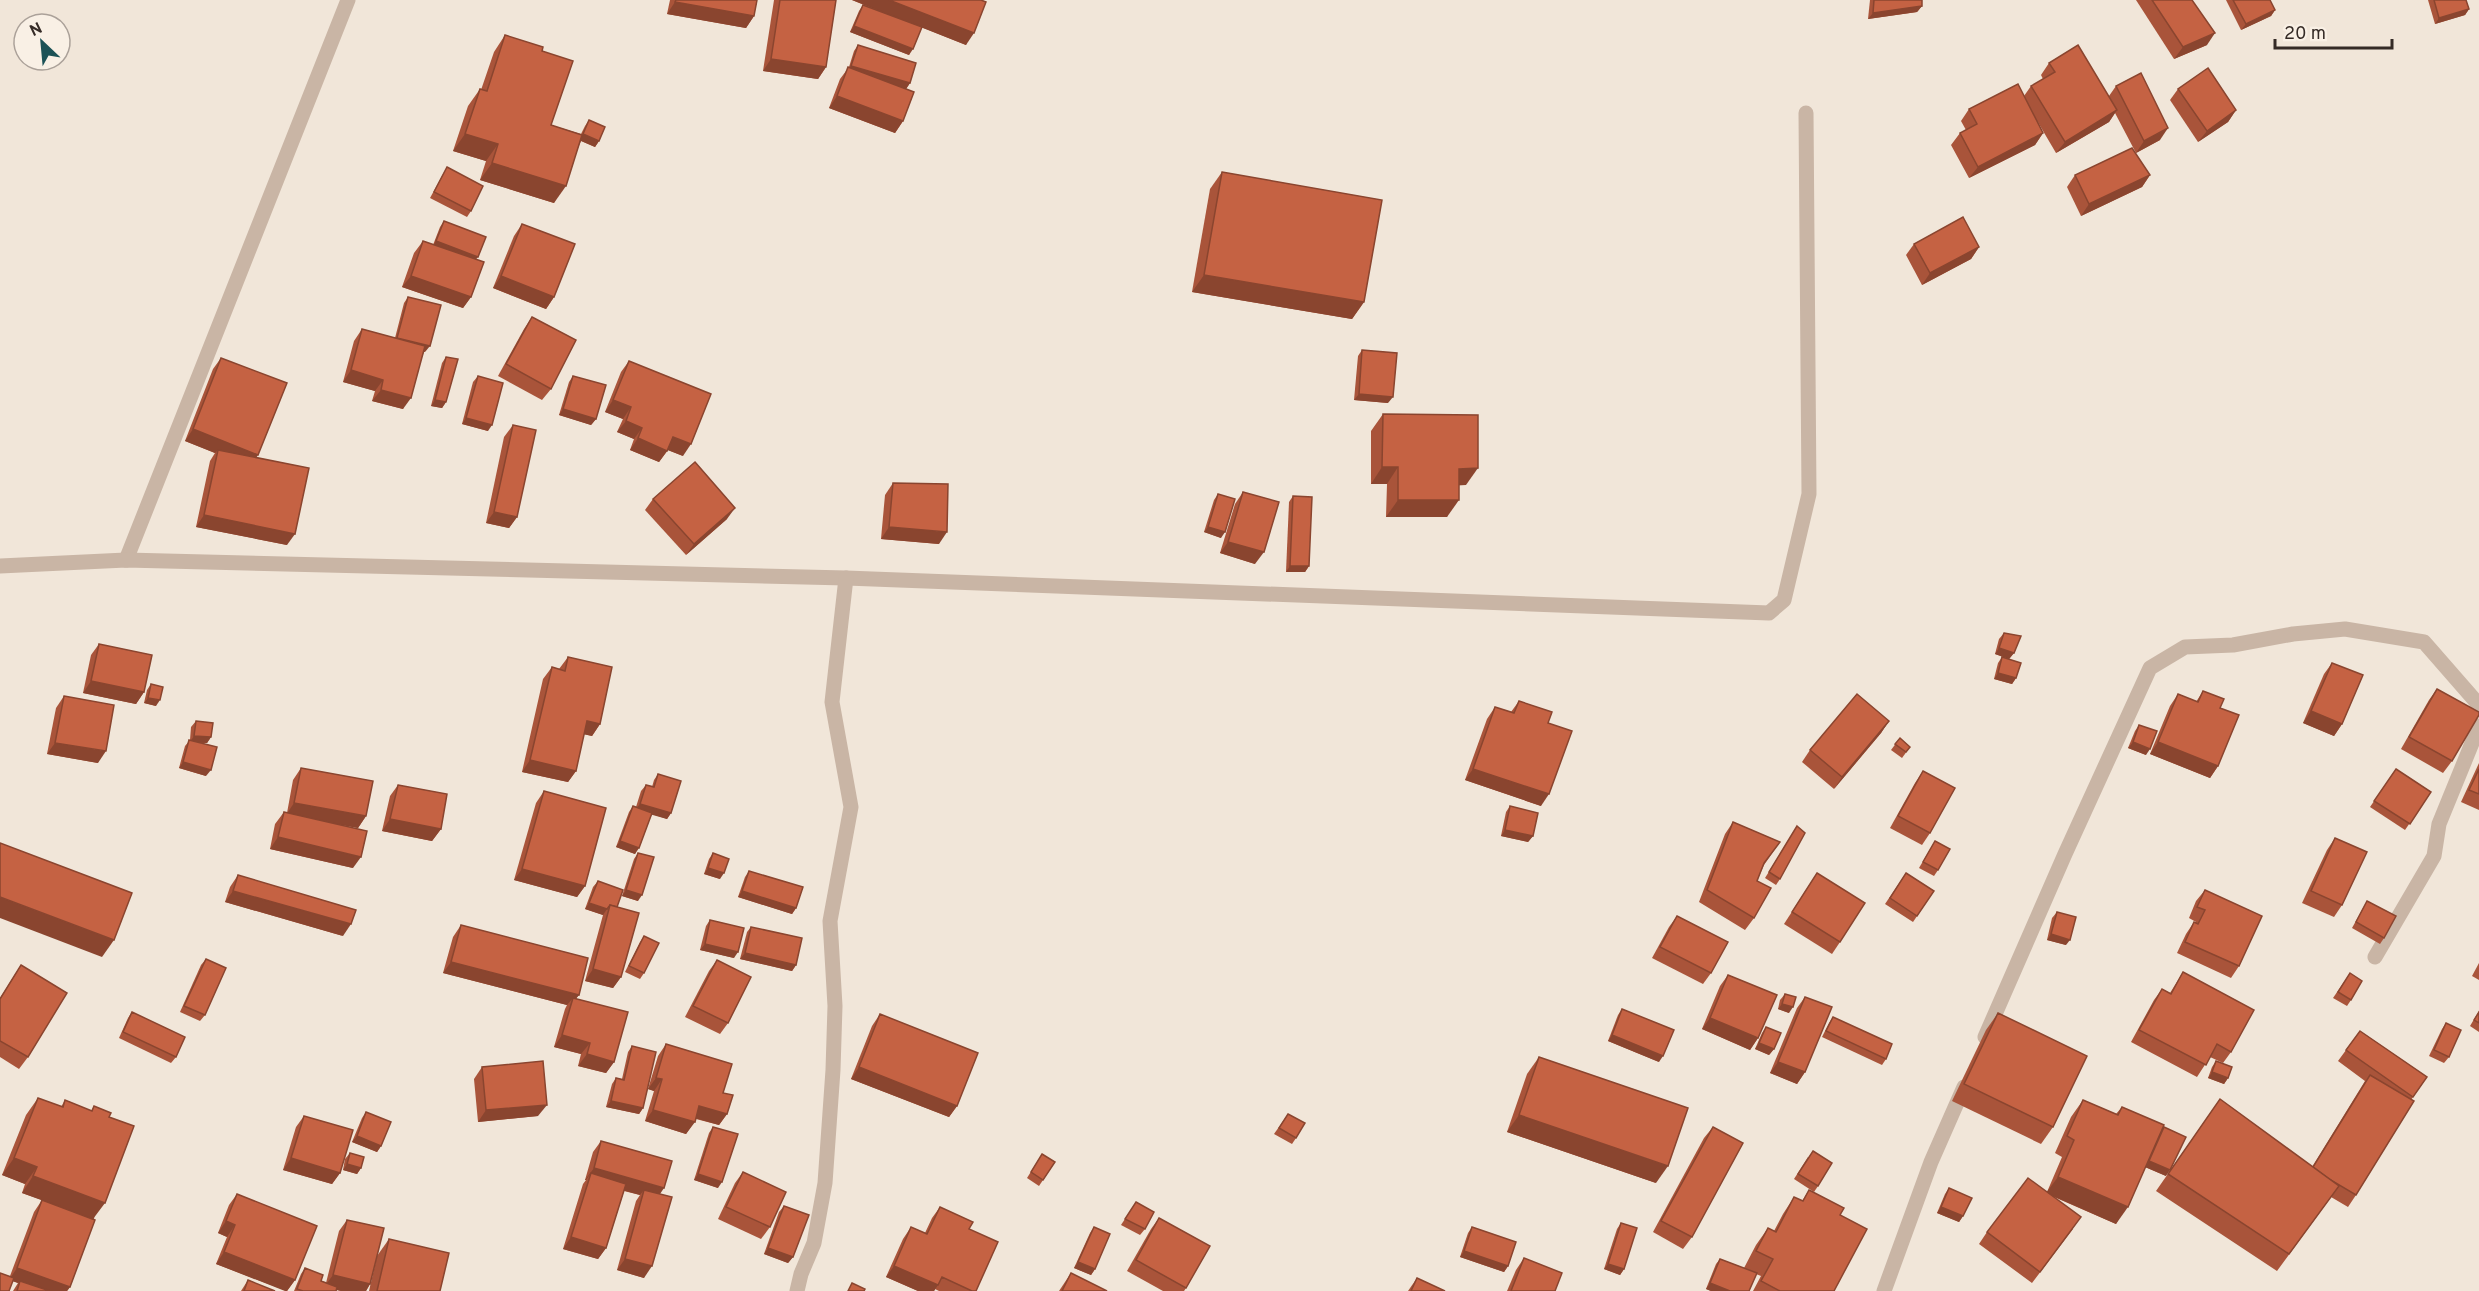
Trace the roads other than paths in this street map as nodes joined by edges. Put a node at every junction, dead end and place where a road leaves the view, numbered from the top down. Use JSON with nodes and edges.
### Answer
{"nodes":[{"id":1,"x":348,"y":0,"type":"edge"},
{"id":2,"x":1806,"y":114,"type":"dead end"},
{"id":3,"x":126,"y":560,"type":"junction"},
{"id":4,"x":0,"y":566,"type":"edge"},
{"id":5,"x":846,"y":578,"type":"junction"},
{"id":6,"x":2479,"y":705,"type":"edge"},
{"id":7,"x":2479,"y":726,"type":"edge"},
{"id":8,"x":2375,"y":957,"type":"dead end"},
{"id":9,"x":1979,"y":1052,"type":"edge"},
{"id":10,"x":1970,"y":1074,"type":"edge"},
{"id":11,"x":797,"y":1291,"type":"edge"},
{"id":12,"x":1884,"y":1291,"type":"edge"}],
"edges":[{"from":1,"to":3,"type":"street"},
{"from":2,"to":5,"type":"street"},
{"from":3,"to":4,"type":"street"},
{"from":3,"to":5,"type":"street"},
{"from":5,"to":11,"type":"street"},
{"from":6,"to":9,"type":"street"},
{"from":7,"to":8,"type":"street"},
{"from":10,"to":12,"type":"street"}]}
